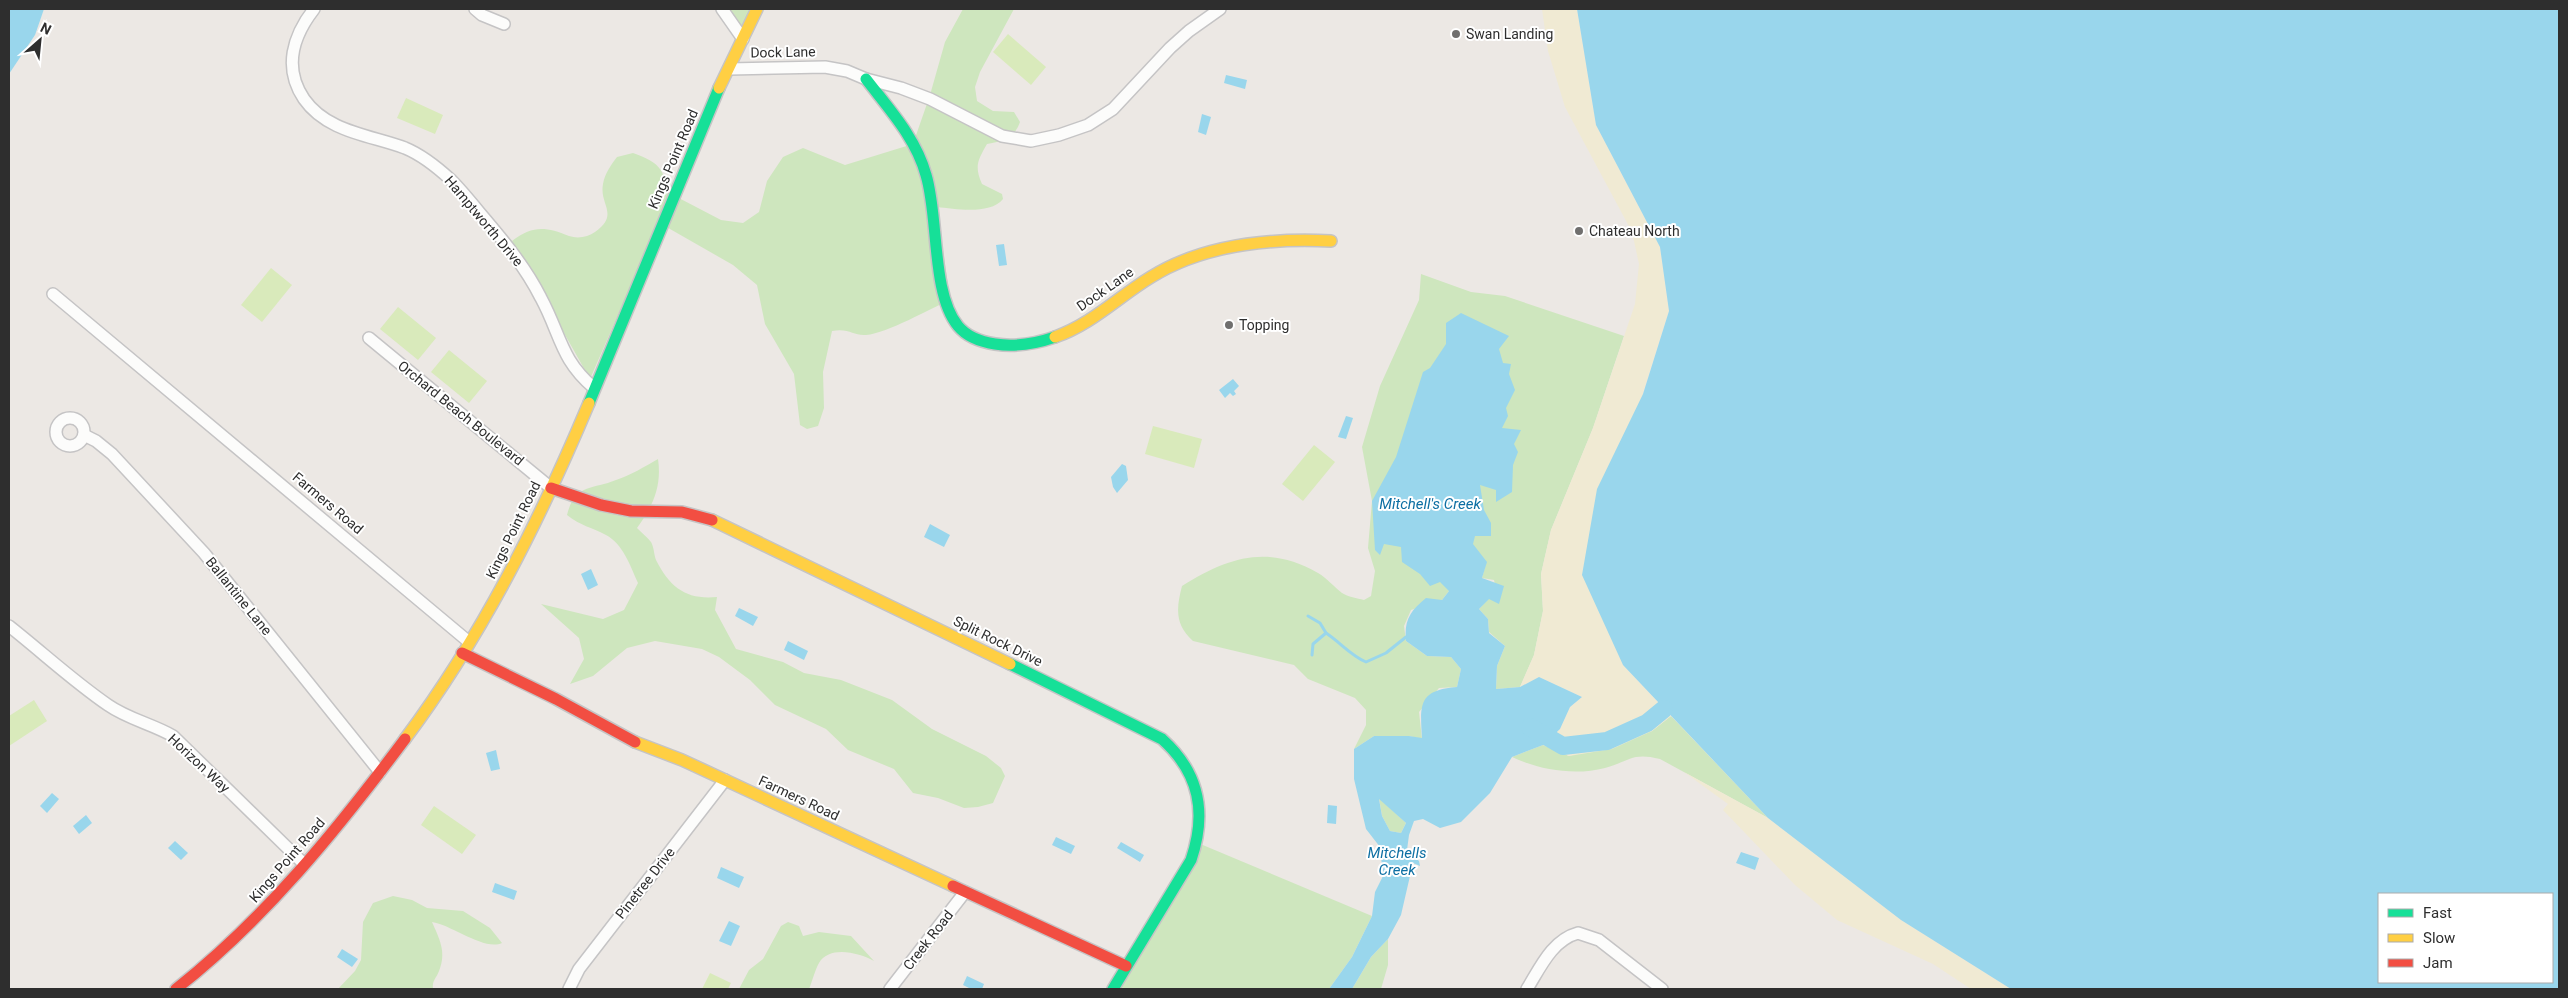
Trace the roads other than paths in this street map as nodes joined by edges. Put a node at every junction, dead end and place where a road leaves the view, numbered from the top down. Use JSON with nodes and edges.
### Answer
{"nodes":[{"id":1,"x":314,"y":9,"type":"edge"},
{"id":2,"x":475,"y":9,"type":"edge"},
{"id":3,"x":722,"y":9,"type":"edge"},
{"id":4,"x":757,"y":9,"type":"edge"},
{"id":5,"x":1220,"y":9,"type":"edge"},
{"id":6,"x":504,"y":24,"type":"dead end"},
{"id":7,"x":743,"y":39,"type":"junction"},
{"id":8,"x":729,"y":69,"type":"junction"},
{"id":9,"x":866,"y":79,"type":"junction"},
{"id":10,"x":1331,"y":241,"type":"dead end"},
{"id":11,"x":53,"y":294,"type":"dead end"},
{"id":12,"x":369,"y":338,"type":"dead end"},
{"id":13,"x":594,"y":388,"type":"junction"},
{"id":14,"x":84,"y":435,"type":"dead end"},
{"id":15,"x":551,"y":488,"type":"junction"},
{"id":16,"x":9,"y":626,"type":"edge"},
{"id":17,"x":469,"y":642,"type":"junction"},
{"id":18,"x":462,"y":653,"type":"junction"},
{"id":19,"x":380,"y":772,"type":"junction"},
{"id":20,"x":725,"y":780,"type":"junction"},
{"id":21,"x":304,"y":864,"type":"junction"},
{"id":22,"x":965,"y":892,"type":"junction"},
{"id":23,"x":1126,"y":966,"type":"junction"},
{"id":24,"x":176,"y":989,"type":"edge"},
{"id":25,"x":569,"y":989,"type":"edge"},
{"id":26,"x":890,"y":989,"type":"edge"},
{"id":27,"x":1113,"y":989,"type":"edge"},
{"id":28,"x":1527,"y":989,"type":"edge"},
{"id":29,"x":1662,"y":989,"type":"edge"}],
"edges":[{"from":1,"to":13,"type":"street","name":"Hamptworth Drive"},
{"from":2,"to":6,"type":"street"},
{"from":3,"to":7,"type":"street"},
{"from":4,"to":7,"type":"street","name":"Kings Point Road"},
{"from":5,"to":9,"type":"street","name":"Dock Lane"},
{"from":7,"to":8,"type":"street","name":"Kings Point Road"},
{"from":8,"to":9,"type":"street","name":"Dock Lane"},
{"from":8,"to":13,"type":"street","name":"Kings Point Road"},
{"from":9,"to":10,"type":"street","name":"Dock Lane"},
{"from":11,"to":17,"type":"street","name":"Farmers Road"},
{"from":12,"to":15,"type":"street","name":"Orchard Beach Boulevard"},
{"from":13,"to":15,"type":"street","name":"Kings Point Road"},
{"from":14,"to":19,"type":"street","name":"Ballantine Lane"},
{"from":15,"to":17,"type":"street","name":"Kings Point Road"},
{"from":15,"to":23,"type":"street","name":"Split Rock Drive"},
{"from":16,"to":21,"type":"street","name":"Horizon Way"},
{"from":17,"to":18,"type":"street","name":"Kings Point Road"},
{"from":18,"to":19,"type":"street","name":"Kings Point Road"},
{"from":18,"to":20,"type":"street","name":"Farmers Road"},
{"from":19,"to":21,"type":"street","name":"Kings Point Road"},
{"from":20,"to":22,"type":"street","name":"Farmers Road"},
{"from":20,"to":25,"type":"street","name":"Pinetree Drive"},
{"from":21,"to":24,"type":"street","name":"Kings Point Road"},
{"from":22,"to":23,"type":"street","name":"Farmers Road"},
{"from":22,"to":26,"type":"street","name":"Creek Road"},
{"from":23,"to":27,"type":"street","name":"Split Rock Drive"},
{"from":28,"to":29,"type":"street"}]}
